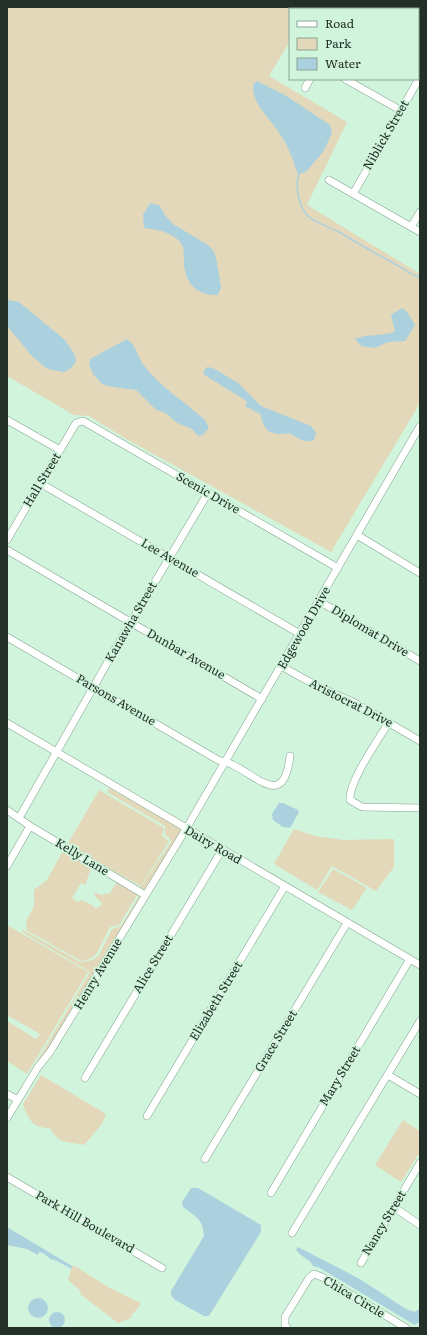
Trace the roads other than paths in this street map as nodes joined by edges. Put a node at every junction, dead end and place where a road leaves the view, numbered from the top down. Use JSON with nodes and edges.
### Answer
{"nodes":[{"id":1,"x":309,"y":80,"type":"edge"},
{"id":2,"x":347,"y":80,"type":"edge"},
{"id":3,"x":418,"y":80,"type":"edge"},
{"id":4,"x":305,"y":88,"type":"dead end"},
{"id":5,"x":400,"y":110,"type":"junction"},
{"id":6,"x":329,"y":180,"type":"dead end"},
{"id":7,"x":353,"y":194,"type":"junction"},
{"id":8,"x":420,"y":212,"type":"edge"},
{"id":9,"x":411,"y":227,"type":"junction"},
{"id":10,"x":420,"y":232,"type":"edge"},
{"id":11,"x":7,"y":420,"type":"edge"},
{"id":12,"x":78,"y":421,"type":"joint"},
{"id":13,"x":420,"y":426,"type":"edge"},
{"id":14,"x":60,"y":450,"type":"junction"},
{"id":15,"x":40,"y":483,"type":"junction"},
{"id":16,"x":208,"y":493,"type":"junction"},
{"id":17,"x":357,"y":535,"type":"junction"},
{"id":18,"x":7,"y":540,"type":"edge"},
{"id":19,"x":7,"y":550,"type":"edge"},
{"id":20,"x":169,"y":558,"type":"junction"},
{"id":21,"x":338,"y":568,"type":"junction"},
{"id":22,"x":420,"y":573,"type":"edge"},
{"id":23,"x":319,"y":601,"type":"junction"},
{"id":24,"x":131,"y":622,"type":"junction"},
{"id":25,"x":300,"y":634,"type":"junction"},
{"id":26,"x":7,"y":637,"type":"edge"},
{"id":27,"x":420,"y":661,"type":"edge"},
{"id":28,"x":281,"y":666,"type":"junction"},
{"id":29,"x":93,"y":687,"type":"junction"},
{"id":30,"x":262,"y":699,"type":"junction"},
{"id":31,"x":389,"y":722,"type":"junction"},
{"id":32,"x":7,"y":723,"type":"edge"},
{"id":33,"x":420,"y":741,"type":"edge"},
{"id":34,"x":56,"y":752,"type":"junction"},
{"id":35,"x":290,"y":756,"type":"dead end"},
{"id":36,"x":225,"y":762,"type":"junction"},
{"id":37,"x":420,"y":808,"type":"edge"},
{"id":38,"x":7,"y":810,"type":"edge"},
{"id":39,"x":19,"y":818,"type":"junction"},
{"id":40,"x":30,"y":826,"type":"junction"},
{"id":41,"x":186,"y":828,"type":"junction"},
{"id":42,"x":222,"y":850,"type":"junction"},
{"id":43,"x":7,"y":866,"type":"edge"},
{"id":44,"x":285,"y":886,"type":"junction"},
{"id":45,"x":145,"y":895,"type":"junction"},
{"id":46,"x":347,"y":923,"type":"junction"},
{"id":47,"x":410,"y":959,"type":"junction"},
{"id":48,"x":420,"y":965,"type":"edge"},
{"id":49,"x":420,"y":1021,"type":"edge"},
{"id":50,"x":388,"y":1075,"type":"junction"},
{"id":51,"x":85,"y":1078,"type":"dead end"},
{"id":52,"x":7,"y":1094,"type":"edge"},
{"id":53,"x":420,"y":1094,"type":"edge"},
{"id":54,"x":18,"y":1100,"type":"junction"},
{"id":55,"x":147,"y":1116,"type":"dead end"},
{"id":56,"x":7,"y":1118,"type":"edge"},
{"id":57,"x":205,"y":1159,"type":"dead end"},
{"id":58,"x":420,"y":1163,"type":"edge"},
{"id":59,"x":7,"y":1177,"type":"edge"},
{"id":60,"x":271,"y":1192,"type":"dead end"},
{"id":61,"x":395,"y":1205,"type":"junction"},
{"id":62,"x":420,"y":1225,"type":"edge"},
{"id":63,"x":292,"y":1233,"type":"dead end"},
{"id":64,"x":361,"y":1263,"type":"dead end"},
{"id":65,"x":162,"y":1268,"type":"dead end"},
{"id":66,"x":287,"y":1328,"type":"edge"},
{"id":67,"x":406,"y":1328,"type":"edge"}],
"edges":[{"from":1,"to":4,"type":"street"},
{"from":2,"to":5,"type":"street"},
{"from":3,"to":5,"type":"street","name":"Niblick Street"},
{"from":5,"to":7,"type":"street","name":"Niblick Street"},
{"from":6,"to":7,"type":"street"},
{"from":7,"to":9,"type":"street"},
{"from":8,"to":9,"type":"street"},
{"from":9,"to":10,"type":"street"},
{"from":11,"to":14,"type":"street"},
{"from":12,"to":14,"type":"street","name":"Hall Street"},
{"from":12,"to":16,"type":"street","name":"Scenic Drive"},
{"from":13,"to":17,"type":"street","name":"Edgewood Drive"},
{"from":14,"to":15,"type":"street","name":"Hall Street"},
{"from":15,"to":18,"type":"street","name":"Hall Street"},
{"from":15,"to":20,"type":"street","name":"Lee Avenue"},
{"from":16,"to":20,"type":"street","name":"Kanawha Street"},
{"from":16,"to":21,"type":"street","name":"Scenic Drive"},
{"from":17,"to":21,"type":"street","name":"Edgewood Drive"},
{"from":17,"to":22,"type":"street"},
{"from":19,"to":24,"type":"street","name":"Dunbar Avenue"},
{"from":20,"to":24,"type":"street","name":"Kanawha Street"},
{"from":20,"to":25,"type":"street","name":"Lee Avenue"},
{"from":21,"to":23,"type":"street","name":"Edgewood Drive"},
{"from":23,"to":25,"type":"street","name":"Edgewood Drive"},
{"from":23,"to":27,"type":"street","name":"Diplomat Drive"},
{"from":24,"to":29,"type":"street","name":"Kanawha Street"},
{"from":24,"to":30,"type":"street","name":"Dunbar Avenue"},
{"from":25,"to":28,"type":"street","name":"Edgewood Drive"},
{"from":26,"to":29,"type":"street","name":"Parsons Avenue"},
{"from":28,"to":30,"type":"street","name":"Edgewood Drive"},
{"from":28,"to":31,"type":"street","name":"Aristocrat Drive"},
{"from":29,"to":34,"type":"street","name":"Kanawha Street"},
{"from":29,"to":36,"type":"street","name":"Parsons Avenue"},
{"from":30,"to":36,"type":"street","name":"Edgewood Drive"},
{"from":31,"to":33,"type":"street","name":"Aristocrat Drive"},
{"from":31,"to":37,"type":"street"},
{"from":32,"to":34,"type":"street","name":"Dairy Road"},
{"from":34,"to":39,"type":"street","name":"Kanawha Street"},
{"from":34,"to":41,"type":"street","name":"Dairy Road"},
{"from":35,"to":36,"type":"street","name":"Parsons Avenue"},
{"from":36,"to":41,"type":"street","name":"Edgewood Drive"},
{"from":38,"to":39,"type":"street","name":"Kelly Lane"},
{"from":39,"to":40,"type":"street","name":"Kelly Lane"},
{"from":40,"to":43,"type":"street"},
{"from":40,"to":45,"type":"street","name":"Kelly Lane"},
{"from":41,"to":42,"type":"street","name":"Dairy Road"},
{"from":41,"to":45,"type":"street","name":"Henry Avenue"},
{"from":42,"to":44,"type":"street","name":"Dairy Road"},
{"from":42,"to":51,"type":"street","name":"Alice Street"},
{"from":44,"to":46,"type":"street","name":"Dairy Road"},
{"from":44,"to":55,"type":"street","name":"Elizabeth Street"},
{"from":45,"to":54,"type":"street","name":"Henry Avenue"},
{"from":46,"to":47,"type":"street","name":"Dairy Road"},
{"from":46,"to":57,"type":"street","name":"Grace Street"},
{"from":47,"to":48,"type":"street","name":"Dairy Road"},
{"from":47,"to":60,"type":"street","name":"Mary Street"},
{"from":49,"to":50,"type":"street"},
{"from":50,"to":53,"type":"street"},
{"from":50,"to":63,"type":"street"},
{"from":52,"to":54,"type":"street"},
{"from":54,"to":56,"type":"street","name":"Henry Avenue"},
{"from":58,"to":61,"type":"street","name":"Nancy Street"},
{"from":59,"to":65,"type":"street","name":"Park Hill Boulevard"},
{"from":61,"to":62,"type":"street"},
{"from":61,"to":64,"type":"street","name":"Nancy Street"},
{"from":66,"to":67,"type":"street","name":"Chica Circle"}]}
